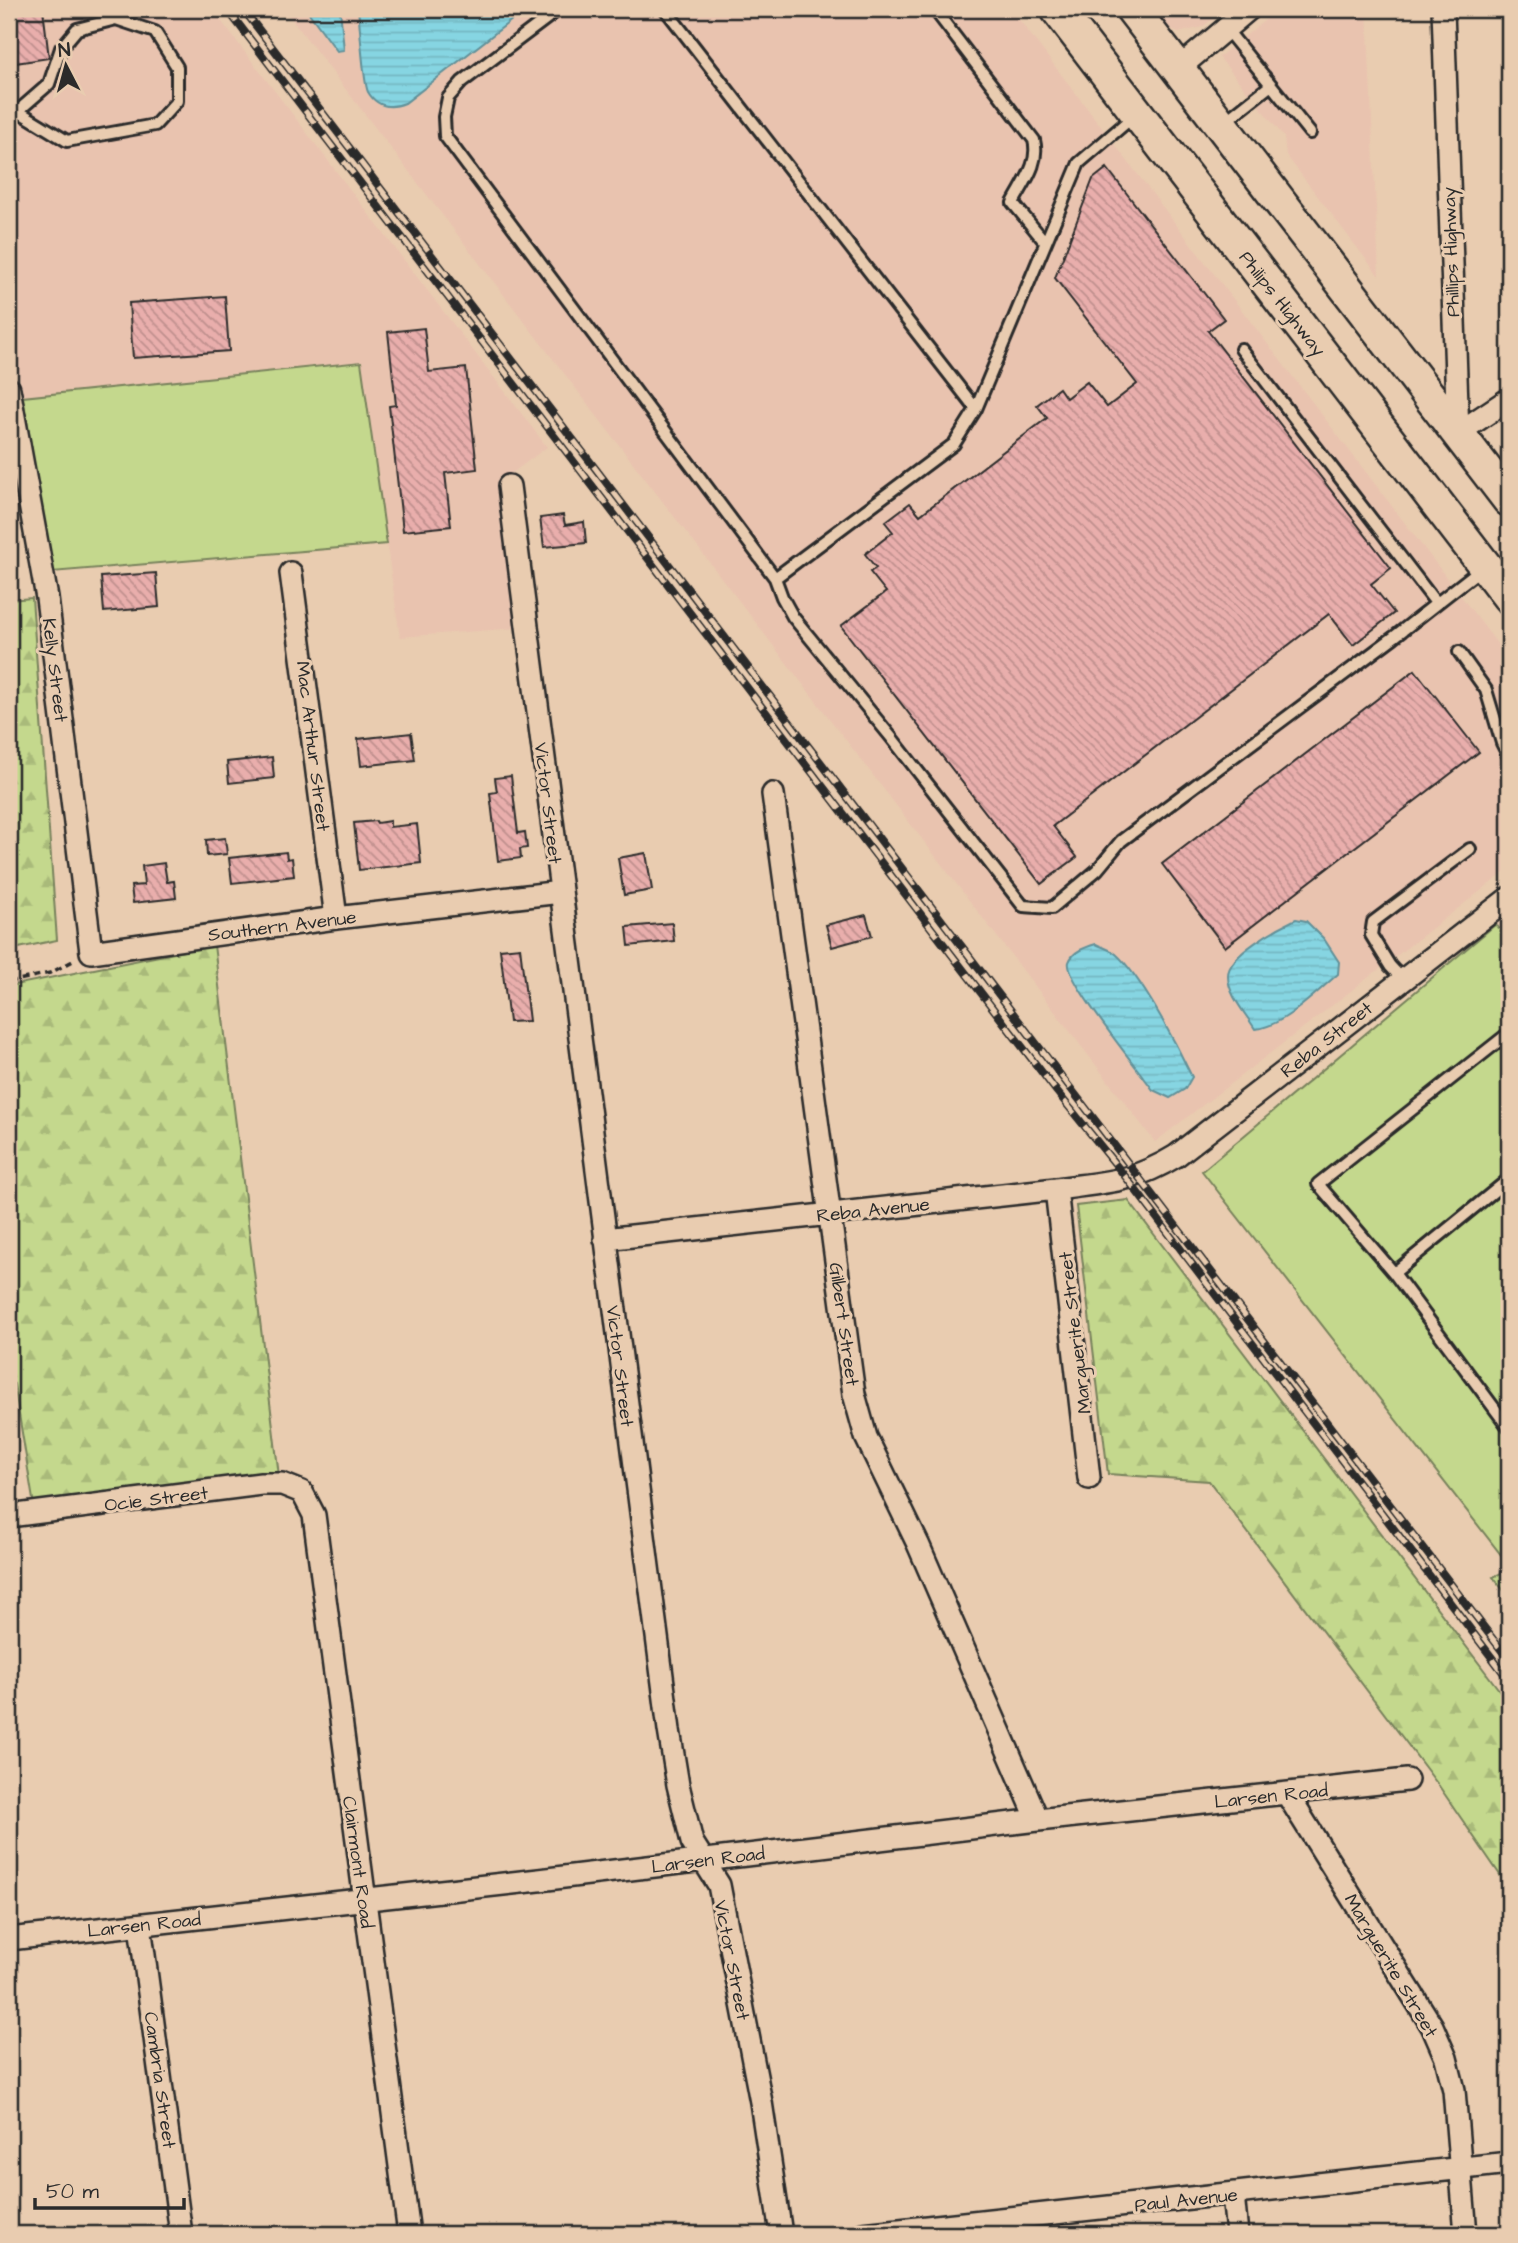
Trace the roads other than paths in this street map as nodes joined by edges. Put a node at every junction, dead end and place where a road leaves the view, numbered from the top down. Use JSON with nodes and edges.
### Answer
{"nodes":[{"id":1,"x":559,"y":9,"type":"edge"},
{"id":2,"x":934,"y":9,"type":"edge"},
{"id":3,"x":1057,"y":9,"type":"edge"},
{"id":4,"x":1132,"y":9,"type":"edge"},
{"id":5,"x":1249,"y":9,"type":"edge"},
{"id":6,"x":1443,"y":9,"type":"edge"},
{"id":7,"x":670,"y":10,"type":"edge"},
{"id":8,"x":1226,"y":29,"type":"junction"},
{"id":9,"x":1178,"y":69,"type":"junction"},
{"id":10,"x":1271,"y":85,"type":"junction"},
{"id":11,"x":13,"y":111,"type":"edge"},
{"id":12,"x":1138,"y":113,"type":"junction"},
{"id":13,"x":1221,"y":125,"type":"junction"},
{"id":14,"x":1310,"y":133,"type":"dead end"},
{"id":15,"x":1045,"y":242,"type":"junction"},
{"id":16,"x":1241,"y":349,"type":"dead end"},
{"id":17,"x":9,"y":389,"type":"edge"},
{"id":18,"x":1509,"y":399,"type":"edge"},
{"id":19,"x":976,"y":409,"type":"junction"},
{"id":20,"x":1458,"y":433,"type":"junction"},
{"id":21,"x":509,"y":486,"type":"dead end"},
{"id":22,"x":1509,"y":500,"type":"edge"},
{"id":23,"x":1485,"y":565,"type":"junction"},
{"id":24,"x":291,"y":573,"type":"dead end"},
{"id":25,"x":775,"y":578,"type":"junction"},
{"id":26,"x":1509,"y":597,"type":"edge"},
{"id":27,"x":1436,"y":603,"type":"junction"},
{"id":28,"x":1459,"y":652,"type":"dead end"},
{"id":29,"x":1509,"y":757,"type":"edge"},
{"id":30,"x":774,"y":794,"type":"dead end"},
{"id":31,"x":1470,"y":849,"type":"dead end"},
{"id":32,"x":561,"y":892,"type":"junction"},
{"id":33,"x":1509,"y":898,"type":"edge"},
{"id":34,"x":336,"y":918,"type":"junction"},
{"id":35,"x":91,"y":952,"type":"joint"},
{"id":36,"x":1403,"y":980,"type":"junction"},
{"id":37,"x":1509,"y":1033,"type":"edge"},
{"id":38,"x":1140,"y":1176,"type":"joint"},
{"id":39,"x":1509,"y":1179,"type":"edge"},
{"id":40,"x":1056,"y":1189,"type":"junction"},
{"id":41,"x":829,"y":1215,"type":"junction"},
{"id":42,"x":605,"y":1239,"type":"junction"},
{"id":43,"x":1394,"y":1272,"type":"junction"},
{"id":44,"x":1509,"y":1428,"type":"edge"},
{"id":45,"x":1089,"y":1478,"type":"dead end"},
{"id":46,"x":302,"y":1492,"type":"joint"},
{"id":47,"x":9,"y":1516,"type":"edge"},
{"id":48,"x":1407,"y":1780,"type":"dead end"},
{"id":49,"x":1287,"y":1794,"type":"junction"},
{"id":50,"x":1038,"y":1820,"type":"junction"},
{"id":51,"x":702,"y":1860,"type":"junction"},
{"id":52,"x":364,"y":1899,"type":"junction"},
{"id":53,"x":140,"y":1925,"type":"junction"},
{"id":54,"x":9,"y":1939,"type":"edge"},
{"id":55,"x":1509,"y":2163,"type":"edge"},
{"id":56,"x":1459,"y":2168,"type":"junction"},
{"id":57,"x":1233,"y":2194,"type":"junction"},
{"id":58,"x":1007,"y":2227,"type":"edge"},
{"id":59,"x":181,"y":2234,"type":"edge"},
{"id":60,"x":409,"y":2234,"type":"edge"},
{"id":61,"x":781,"y":2234,"type":"edge"},
{"id":62,"x":863,"y":2234,"type":"edge"},
{"id":63,"x":1237,"y":2234,"type":"edge"},
{"id":64,"x":1466,"y":2234,"type":"edge"}],
"edges":[{"from":1,"to":25,"type":"lane"},
{"from":2,"to":15,"type":"lane"},
{"from":3,"to":12,"type":"main road","name":"Philips Highway"},
{"from":4,"to":9,"type":"main road"},
{"from":5,"to":8,"type":"street"},
{"from":6,"to":20,"type":"street","name":"Phillips Highway"},
{"from":7,"to":19,"type":"lane"},
{"from":8,"to":9,"type":"street"},
{"from":8,"to":10,"type":"lane"},
{"from":9,"to":13,"type":"main road"},
{"from":10,"to":13,"type":"lane"},
{"from":10,"to":14,"type":"lane"},
{"from":11,"to":11,"type":"lane"},
{"from":12,"to":15,"type":"lane"},
{"from":12,"to":23,"type":"main road","name":"Philips Highway"},
{"from":13,"to":20,"type":"main road"},
{"from":15,"to":19,"type":"lane"},
{"from":16,"to":27,"type":"lane"},
{"from":17,"to":35,"type":"street","name":"Kelly Street"},
{"from":18,"to":20,"type":"street"},
{"from":19,"to":25,"type":"lane"},
{"from":20,"to":22,"type":"main road"},
{"from":21,"to":32,"type":"street","name":"Victor Street"},
{"from":23,"to":26,"type":"main road","name":"Philips Highway"},
{"from":23,"to":27,"type":"lane"},
{"from":24,"to":34,"type":"street","name":"Mac Arthur Street"},
{"from":25,"to":27,"type":"lane"},
{"from":28,"to":29,"type":"lane"},
{"from":30,"to":41,"type":"street","name":"Gilbert Street"},
{"from":31,"to":36,"type":"lane"},
{"from":32,"to":34,"type":"street","name":"Southern Avenue"},
{"from":32,"to":42,"type":"street","name":"Victor Street"},
{"from":33,"to":36,"type":"street","name":"Reba Street"},
{"from":34,"to":35,"type":"street","name":"Southern Avenue"},
{"from":36,"to":38,"type":"street","name":"Reba Street"},
{"from":37,"to":43,"type":"lane"},
{"from":38,"to":40,"type":"street","name":"Reba Avenue"},
{"from":39,"to":43,"type":"lane"},
{"from":40,"to":41,"type":"street","name":"Reba Avenue"},
{"from":40,"to":45,"type":"street","name":"Marguerite Street"},
{"from":41,"to":42,"type":"street","name":"Reba Avenue"},
{"from":41,"to":50,"type":"street","name":"Gilbert Street"},
{"from":42,"to":51,"type":"street","name":"Victor Street"},
{"from":43,"to":44,"type":"lane"},
{"from":46,"to":47,"type":"street","name":"Ocie Street"},
{"from":46,"to":52,"type":"street","name":"Clairmont Road"},
{"from":48,"to":49,"type":"street","name":"Larsen Road"},
{"from":49,"to":50,"type":"street","name":"Larsen Road"},
{"from":49,"to":56,"type":"street","name":"Marguerite Street"},
{"from":50,"to":51,"type":"street","name":"Larsen Road"},
{"from":51,"to":52,"type":"street","name":"Larsen Road"},
{"from":51,"to":61,"type":"street","name":"Victor Street"},
{"from":52,"to":53,"type":"street","name":"Larsen Road"},
{"from":52,"to":60,"type":"street","name":"Clairmont Road"},
{"from":53,"to":54,"type":"street","name":"Larsen Road"},
{"from":53,"to":59,"type":"street","name":"Cambria Street"},
{"from":55,"to":56,"type":"street","name":"Paul Avenue"},
{"from":56,"to":57,"type":"street","name":"Paul Avenue"},
{"from":56,"to":64,"type":"street","name":"Marguerite Street"},
{"from":57,"to":58,"type":"street","name":"Paul Avenue"},
{"from":57,"to":63,"type":"street"},
{"from":58,"to":62,"type":"street","name":"Paul Avenue"}]}
